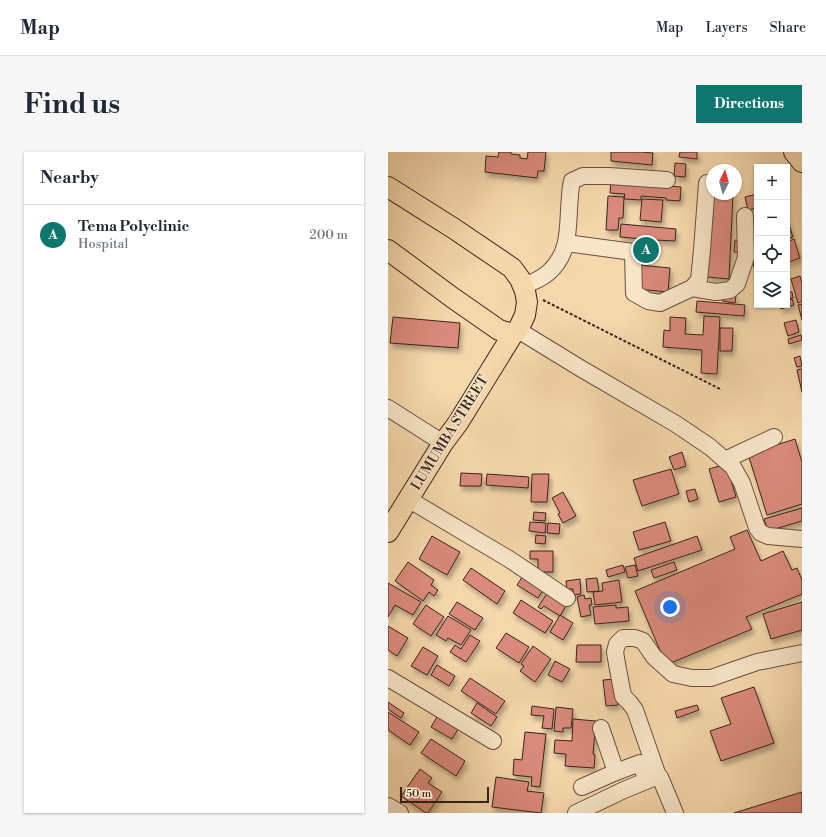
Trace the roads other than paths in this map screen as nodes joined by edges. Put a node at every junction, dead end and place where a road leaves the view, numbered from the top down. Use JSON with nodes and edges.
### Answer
{"nodes":[{"id":1,"x":794,"y":152,"type":"edge"},
{"id":2,"x":802,"y":162,"type":"edge"},
{"id":3,"x":667,"y":180,"type":"dead end"},
{"id":4,"x":388,"y":186,"type":"edge"},
{"id":5,"x":706,"y":196,"type":"edge"},
{"id":6,"x":745,"y":216,"type":"dead end"},
{"id":7,"x":566,"y":243,"type":"junction"},
{"id":8,"x":388,"y":250,"type":"edge"},
{"id":9,"x":692,"y":288,"type":"junction"},
{"id":10,"x":524,"y":289,"type":"junction"},
{"id":11,"x":515,"y":332,"type":"junction"},
{"id":12,"x":388,"y":408,"type":"edge"},
{"id":13,"x":774,"y":437,"type":"dead end"},
{"id":14,"x":443,"y":443,"type":"junction"},
{"id":15,"x":725,"y":460,"type":"junction"},
{"id":16,"x":408,"y":499,"type":"junction"},
{"id":17,"x":388,"y":532,"type":"edge"},
{"id":18,"x":802,"y":538,"type":"edge"},
{"id":19,"x":568,"y":598,"type":"dead end"},
{"id":20,"x":802,"y":653,"type":"edge"},
{"id":21,"x":388,"y":678,"type":"edge"},
{"id":22,"x":601,"y":728,"type":"dead end"},
{"id":23,"x":493,"y":741,"type":"dead end"},
{"id":24,"x":616,"y":772,"type":"junction"},
{"id":25,"x":653,"y":778,"type":"junction"},
{"id":26,"x":582,"y":787,"type":"dead end"},
{"id":27,"x":388,"y":806,"type":"edge"},
{"id":28,"x":400,"y":813,"type":"edge"},
{"id":29,"x":576,"y":813,"type":"edge"},
{"id":30,"x":675,"y":813,"type":"edge"}],
"edges":[{"from":1,"to":2,"type":"main road"},
{"from":3,"to":7,"type":"street"},
{"from":4,"to":10,"type":"main road"},
{"from":5,"to":9,"type":"street"},
{"from":6,"to":9,"type":"street"},
{"from":7,"to":9,"type":"street"},
{"from":7,"to":10,"type":"street"},
{"from":8,"to":11,"type":"main road"},
{"from":10,"to":11,"type":"main road","name":"LUMUMBA STREET"},
{"from":11,"to":14,"type":"main road","name":"LUMUMBA STREET"},
{"from":11,"to":15,"type":"street"},
{"from":12,"to":14,"type":"street"},
{"from":13,"to":15,"type":"street"},
{"from":14,"to":16,"type":"main road","name":"LUMUMBA STREET"},
{"from":15,"to":18,"type":"street"},
{"from":16,"to":17,"type":"main road","name":"LUMUMBA STREET"},
{"from":16,"to":19,"type":"street"},
{"from":20,"to":25,"type":"street"},
{"from":21,"to":23,"type":"street"},
{"from":22,"to":24,"type":"street"},
{"from":24,"to":25,"type":"street"},
{"from":24,"to":26,"type":"street"},
{"from":25,"to":29,"type":"street"},
{"from":25,"to":30,"type":"street"},
{"from":27,"to":28,"type":"street"}]}
